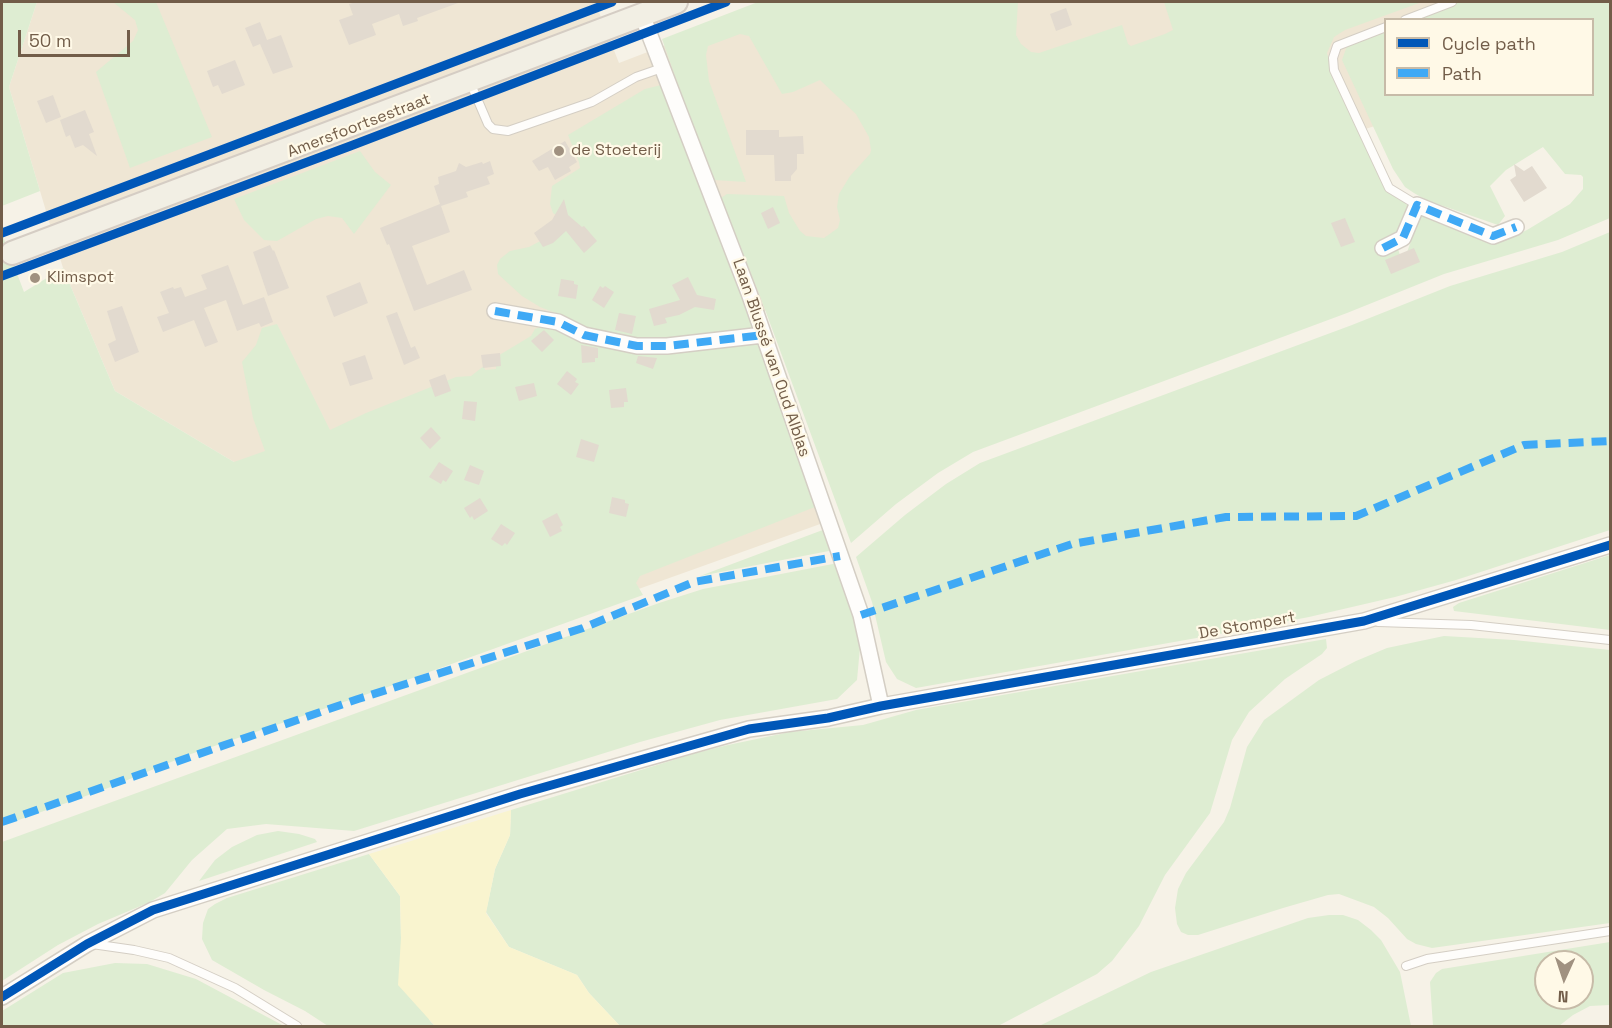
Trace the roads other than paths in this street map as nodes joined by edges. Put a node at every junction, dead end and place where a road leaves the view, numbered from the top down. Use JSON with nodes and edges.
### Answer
{"nodes":[{"id":1,"x":676,"y":2,"type":"edge"},
{"id":2,"x":1452,"y":2,"type":"edge"},
{"id":3,"x":648,"y":9,"type":"edge"},
{"id":4,"x":1410,"y":18,"type":"edge"},
{"id":5,"x":1384,"y":28,"type":"edge"},
{"id":6,"x":662,"y":68,"type":"junction"},
{"id":7,"x":469,"y":79,"type":"junction"},
{"id":8,"x":1417,"y":205,"type":"junction"},
{"id":9,"x":1516,"y":227,"type":"dead end"},
{"id":10,"x":1383,"y":248,"type":"dead end"},
{"id":11,"x":12,"y":253,"type":"dead end"},
{"id":12,"x":495,"y":311,"type":"dead end"},
{"id":13,"x":763,"y":334,"type":"junction"},
{"id":14,"x":1611,"y":545,"type":"edge"},
{"id":15,"x":1364,"y":621,"type":"junction"},
{"id":16,"x":1611,"y":640,"type":"edge"},
{"id":17,"x":881,"y":706,"type":"junction"},
{"id":18,"x":1611,"y":931,"type":"edge"},
{"id":19,"x":87,"y":944,"type":"junction"},
{"id":20,"x":1406,"y":966,"type":"dead end"},
{"id":21,"x":2,"y":997,"type":"edge"},
{"id":22,"x":297,"y":1026,"type":"edge"}],
"edges":[{"from":1,"to":3,"type":"main road","name":"Amersfoortsestraat"},
{"from":2,"to":4,"type":"lane"},
{"from":3,"to":6,"type":"street","name":"Laan Blussé van Oud Alblas"},
{"from":3,"to":7,"type":"main road","name":"Amersfoortsestraat"},
{"from":5,"to":8,"type":"lane"},
{"from":6,"to":7,"type":"lane"},
{"from":6,"to":13,"type":"street","name":"Laan Blussé van Oud Alblas"},
{"from":7,"to":11,"type":"main road","name":"Amersfoortsestraat"},
{"from":8,"to":9,"type":"street"},
{"from":8,"to":10,"type":"street"},
{"from":12,"to":13,"type":"street"},
{"from":13,"to":17,"type":"street","name":"Laan Blussé van Oud Alblas"},
{"from":14,"to":15,"type":"street","name":"De Stompert"},
{"from":15,"to":16,"type":"lane"},
{"from":15,"to":17,"type":"street","name":"De Stompert"},
{"from":17,"to":19,"type":"street","name":"De Stompert"},
{"from":18,"to":20,"type":"lane"},
{"from":19,"to":21,"type":"street","name":"De Stompert"},
{"from":19,"to":22,"type":"lane"}]}
